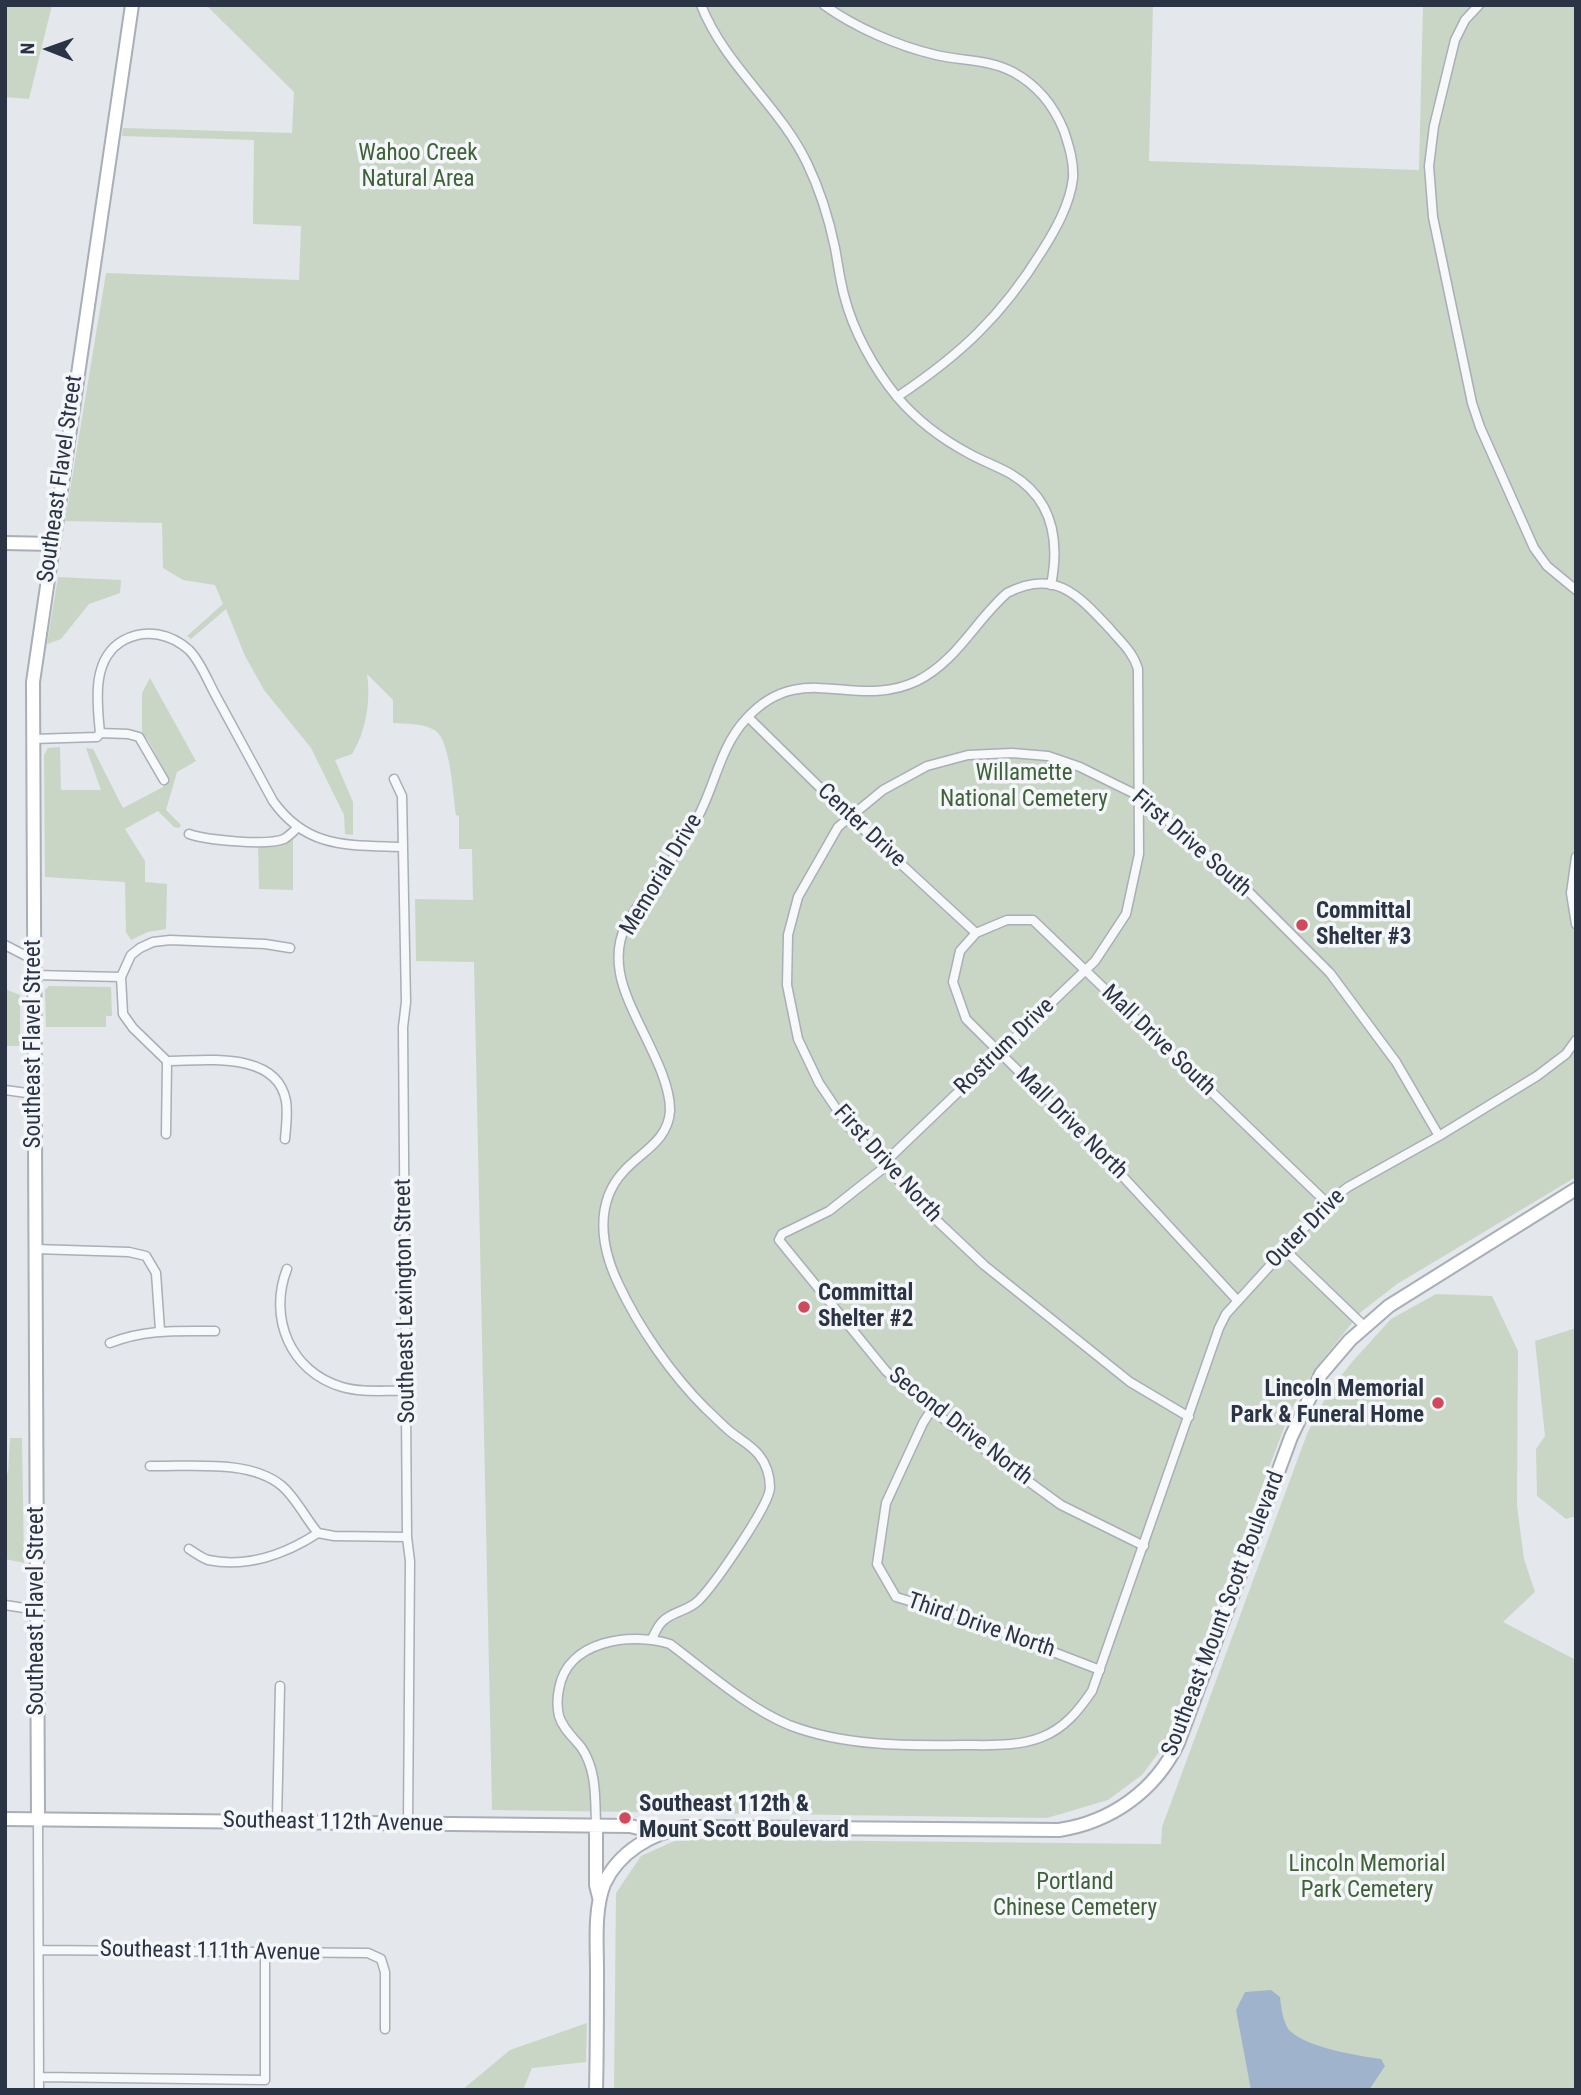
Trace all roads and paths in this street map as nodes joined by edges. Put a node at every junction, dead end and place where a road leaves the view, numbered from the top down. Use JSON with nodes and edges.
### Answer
{"nodes":[{"id":1,"x":132,"y":5,"type":"edge"},
{"id":2,"x":701,"y":5,"type":"edge"},
{"id":3,"x":824,"y":5,"type":"edge"},
{"id":4,"x":1479,"y":5,"type":"edge"},
{"id":5,"x":897,"y":397,"type":"junction"},
{"id":6,"x":5,"y":543,"type":"edge"},
{"id":7,"x":52,"y":544,"type":"junction"},
{"id":8,"x":1051,"y":585,"type":"junction"},
{"id":9,"x":1576,"y":590,"type":"edge"},
{"id":10,"x":748,"y":717,"type":"junction"},
{"id":11,"x":100,"y":733,"type":"junction"},
{"id":12,"x":33,"y":739,"type":"junction"},
{"id":13,"x":394,"y":779,"type":"dead end"},
{"id":14,"x":164,"y":780,"type":"dead end"},
{"id":15,"x":1139,"y":796,"type":"junction"},
{"id":16,"x":850,"y":817,"type":"junction"},
{"id":17,"x":297,"y":828,"type":"junction"},
{"id":18,"x":190,"y":834,"type":"dead end"},
{"id":19,"x":402,"y":847,"type":"junction"},
{"id":20,"x":1576,"y":857,"type":"edge"},
{"id":21,"x":1576,"y":924,"type":"edge"},
{"id":22,"x":976,"y":933,"type":"junction"},
{"id":23,"x":5,"y":944,"type":"edge"},
{"id":24,"x":290,"y":948,"type":"dead end"},
{"id":25,"x":34,"y":960,"type":"junction"},
{"id":26,"x":1086,"y":969,"type":"junction"},
{"id":27,"x":34,"y":975,"type":"junction"},
{"id":28,"x":121,"y":977,"type":"junction"},
{"id":29,"x":1576,"y":1040,"type":"edge"},
{"id":30,"x":999,"y":1052,"type":"junction"},
{"id":31,"x":167,"y":1061,"type":"junction"},
{"id":32,"x":5,"y":1090,"type":"edge"},
{"id":33,"x":34,"y":1094,"type":"junction"},
{"id":34,"x":166,"y":1133,"type":"dead end"},
{"id":35,"x":1440,"y":1136,"type":"junction"},
{"id":36,"x":285,"y":1139,"type":"dead end"},
{"id":37,"x":884,"y":1164,"type":"junction"},
{"id":38,"x":1576,"y":1189,"type":"edge"},
{"id":39,"x":1327,"y":1203,"type":"junction"},
{"id":40,"x":779,"y":1240,"type":"joint"},
{"id":41,"x":35,"y":1249,"type":"junction"},
{"id":42,"x":1285,"y":1250,"type":"junction"},
{"id":43,"x":286,"y":1269,"type":"dead end"},
{"id":44,"x":1237,"y":1300,"type":"junction"},
{"id":45,"x":1364,"y":1326,"type":"junction"},
{"id":46,"x":160,"y":1330,"type":"junction"},
{"id":47,"x":215,"y":1331,"type":"dead end"},
{"id":48,"x":110,"y":1343,"type":"dead end"},
{"id":49,"x":407,"y":1391,"type":"junction"},
{"id":50,"x":932,"y":1409,"type":"junction"},
{"id":51,"x":1189,"y":1417,"type":"junction"},
{"id":52,"x":150,"y":1466,"type":"dead end"},
{"id":53,"x":318,"y":1534,"type":"junction"},
{"id":54,"x":407,"y":1537,"type":"junction"},
{"id":55,"x":1144,"y":1546,"type":"junction"},
{"id":56,"x":189,"y":1549,"type":"dead end"},
{"id":57,"x":5,"y":1605,"type":"edge"},
{"id":58,"x":37,"y":1610,"type":"junction"},
{"id":59,"x":652,"y":1639,"type":"junction"},
{"id":60,"x":1100,"y":1670,"type":"junction"},
{"id":61,"x":280,"y":1686,"type":"dead end"},
{"id":62,"x":5,"y":1819,"type":"edge"},
{"id":63,"x":38,"y":1819,"type":"junction"},
{"id":64,"x":277,"y":1822,"type":"junction"},
{"id":65,"x":408,"y":1824,"type":"junction"},
{"id":66,"x":596,"y":1825,"type":"junction"},
{"id":67,"x":659,"y":1833,"type":"junction"},
{"id":68,"x":600,"y":1901,"type":"junction"},
{"id":69,"x":39,"y":1950,"type":"junction"},
{"id":70,"x":265,"y":1953,"type":"junction"},
{"id":71,"x":386,"y":2029,"type":"dead end"},
{"id":72,"x":39,"y":2077,"type":"junction"},
{"id":73,"x":39,"y":2090,"type":"edge"},
{"id":74,"x":596,"y":2090,"type":"edge"}],
"edges":[{"from":1,"to":7,"type":"street","name":"Southeast Flavel Street"},
{"from":2,"to":5,"type":"street"},
{"from":3,"to":5,"type":"street"},
{"from":4,"to":9,"type":"street"},
{"from":5,"to":8,"type":"street"},
{"from":6,"to":7,"type":"street"},
{"from":7,"to":12,"type":"street","name":"Southeast Flavel Street"},
{"from":8,"to":10,"type":"street","name":"Memorial Drive"},
{"from":8,"to":15,"type":"street"},
{"from":10,"to":16,"type":"street","name":"Center Drive"},
{"from":10,"to":59,"type":"street","name":"Memorial Drive"},
{"from":11,"to":12,"type":"street"},
{"from":11,"to":14,"type":"street"},
{"from":11,"to":17,"type":"street"},
{"from":12,"to":25,"type":"street","name":"Southeast Flavel Street"},
{"from":13,"to":19,"type":"street","name":"Southeast Lexington Street"},
{"from":15,"to":16,"type":"street","name":"First Drive South"},
{"from":15,"to":26,"type":"street","name":"Rostrum Drive"},
{"from":15,"to":35,"type":"street","name":"First Drive South"},
{"from":16,"to":22,"type":"street","name":"Center Drive"},
{"from":16,"to":37,"type":"street","name":"First Drive North"},
{"from":17,"to":18,"type":"street"},
{"from":17,"to":19,"type":"street"},
{"from":19,"to":49,"type":"street","name":"Southeast Lexington Street"},
{"from":20,"to":21,"type":"street"},
{"from":22,"to":26,"type":"street","name":"Mall Drive South"},
{"from":22,"to":30,"type":"street","name":"Mall Drive North"},
{"from":23,"to":25,"type":"street"},
{"from":24,"to":28,"type":"street"},
{"from":25,"to":27,"type":"street","name":"Southeast Flavel Street"},
{"from":26,"to":30,"type":"street","name":"Rostrum Drive"},
{"from":26,"to":39,"type":"street","name":"Mall Drive South"},
{"from":27,"to":28,"type":"street"},
{"from":27,"to":33,"type":"street","name":"Southeast Flavel Street"},
{"from":28,"to":31,"type":"street"},
{"from":29,"to":35,"type":"street","name":"Outer Drive"},
{"from":30,"to":37,"type":"street","name":"Rostrum Drive"},
{"from":30,"to":44,"type":"street","name":"Mall Drive North"},
{"from":31,"to":34,"type":"street"},
{"from":31,"to":36,"type":"street"},
{"from":32,"to":33,"type":"street"},
{"from":33,"to":41,"type":"street","name":"Southeast Flavel Street"},
{"from":35,"to":39,"type":"street","name":"Outer Drive"},
{"from":37,"to":40,"type":"street","name":"Rostrum Drive"},
{"from":37,"to":51,"type":"street","name":"First Drive North"},
{"from":38,"to":45,"type":"street","name":"Southeast Mount Scott Boulevard"},
{"from":39,"to":42,"type":"street","name":"Outer Drive"},
{"from":40,"to":50,"type":"street","name":"Second Drive North"},
{"from":41,"to":46,"type":"street"},
{"from":41,"to":58,"type":"street","name":"Southeast Flavel Street"},
{"from":42,"to":44,"type":"street","name":"Outer Drive"},
{"from":42,"to":45,"type":"street"},
{"from":43,"to":49,"type":"street"},
{"from":44,"to":51,"type":"street","name":"Outer Drive"},
{"from":45,"to":67,"type":"street","name":"Southeast Mount Scott Boulevard"},
{"from":46,"to":47,"type":"street"},
{"from":46,"to":48,"type":"street"},
{"from":49,"to":54,"type":"street","name":"Southeast Lexington Street"},
{"from":50,"to":55,"type":"street","name":"Second Drive North"},
{"from":50,"to":60,"type":"street","name":"Third Drive North"},
{"from":51,"to":55,"type":"street","name":"Outer Drive"},
{"from":52,"to":53,"type":"street"},
{"from":53,"to":54,"type":"street"},
{"from":53,"to":56,"type":"street"},
{"from":54,"to":65,"type":"street","name":"Southeast Lexington Street"},
{"from":55,"to":60,"type":"street","name":"Outer Drive"},
{"from":57,"to":58,"type":"street"},
{"from":58,"to":63,"type":"street","name":"Southeast Flavel Street"},
{"from":59,"to":60,"type":"street","name":"Outer Drive"},
{"from":59,"to":66,"type":"street"},
{"from":61,"to":64,"type":"street"},
{"from":62,"to":63,"type":"street","name":"Southeast 112th Avenue"},
{"from":63,"to":64,"type":"street","name":"Southeast 112th Avenue"},
{"from":63,"to":69,"type":"street","name":"Southeast Flavel Street"},
{"from":64,"to":65,"type":"street","name":"Southeast 112th Avenue"},
{"from":65,"to":66,"type":"street","name":"Southeast 112th Avenue"},
{"from":66,"to":67,"type":"street","name":"Southeast 112th Avenue"},
{"from":66,"to":68,"type":"street","name":"Southeast Mount Scott Boulevard"},
{"from":67,"to":68,"type":"street","name":"Southeast Mount Scott Boulevard"},
{"from":68,"to":74,"type":"street","name":"Southeast Mount Scott Boulevard"},
{"from":69,"to":70,"type":"street","name":"Southeast 111th Avenue"},
{"from":69,"to":72,"type":"street","name":"Southeast Flavel Street"},
{"from":70,"to":71,"type":"street","name":"Southeast 111th Avenue"},
{"from":70,"to":72,"type":"street"},
{"from":72,"to":73,"type":"street","name":"Southeast Flavel Street"}]}
